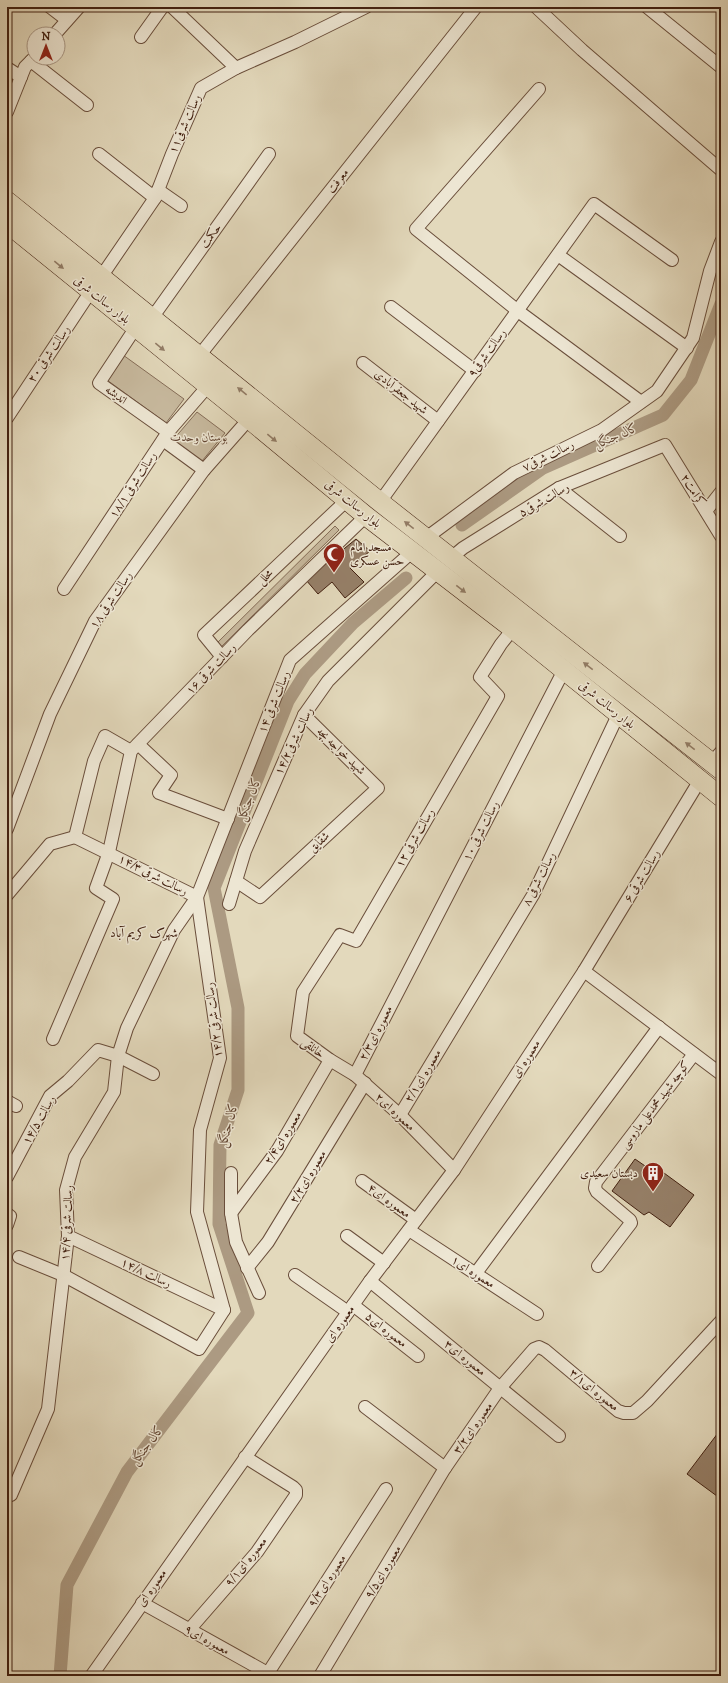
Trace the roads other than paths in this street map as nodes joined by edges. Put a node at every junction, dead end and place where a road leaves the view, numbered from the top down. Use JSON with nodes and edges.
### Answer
{"nodes":[{"id":1,"x":50,"y":7,"type":"edge"},
{"id":2,"x":79,"y":7,"type":"edge"},
{"id":3,"x":163,"y":7,"type":"edge"},
{"id":4,"x":172,"y":7,"type":"edge"},
{"id":5,"x":366,"y":7,"type":"edge"},
{"id":6,"x":476,"y":7,"type":"edge"},
{"id":7,"x":536,"y":7,"type":"edge"},
{"id":8,"x":647,"y":7,"type":"edge"},
{"id":9,"x":67,"y":20,"type":"junction"},
{"id":10,"x":62,"y":26,"type":"edge"},
{"id":11,"x":141,"y":37,"type":"dead end"},
{"id":12,"x":26,"y":66,"type":"edge"},
{"id":13,"x":39,"y":66,"type":"edge"},
{"id":14,"x":721,"y":67,"type":"edge"},
{"id":15,"x":7,"y":68,"type":"edge"},
{"id":16,"x":236,"y":68,"type":"junction"},
{"id":17,"x":22,"y":77,"type":"junction"},
{"id":18,"x":540,"y":89,"type":"dead end"},
{"id":19,"x":87,"y":105,"type":"dead end"},
{"id":20,"x":7,"y":112,"type":"edge"},
{"id":21,"x":99,"y":154,"type":"dead end"},
{"id":22,"x":270,"y":154,"type":"dead end"},
{"id":23,"x":721,"y":170,"type":"edge"},
{"id":24,"x":156,"y":194,"type":"junction"},
{"id":25,"x":7,"y":201,"type":"edge"},
{"id":26,"x":181,"y":206,"type":"dead end"},
{"id":27,"x":7,"y":223,"type":"edge"},
{"id":28,"x":721,"y":242,"type":"edge"},
{"id":29,"x":46,"y":244,"type":"junction"},
{"id":30,"x":558,"y":254,"type":"junction"},
{"id":31,"x":672,"y":260,"type":"dead end"},
{"id":32,"x":96,"y":284,"type":"junction"},
{"id":33,"x":391,"y":308,"type":"dead end"},
{"id":34,"x":518,"y":311,"type":"junction"},
{"id":35,"x":152,"y":318,"type":"junction"},
{"id":36,"x":136,"y":327,"type":"junction"},
{"id":37,"x":687,"y":348,"type":"junction"},
{"id":38,"x":199,"y":356,"type":"junction"},
{"id":39,"x":363,"y":363,"type":"dead end"},
{"id":40,"x":474,"y":371,"type":"junction"},
{"id":41,"x":208,"y":386,"type":"junction"},
{"id":42,"x":642,"y":402,"type":"junction"},
{"id":43,"x":7,"y":418,"type":"edge"},
{"id":44,"x":249,"y":419,"type":"junction"},
{"id":45,"x":438,"y":422,"type":"junction"},
{"id":46,"x":165,"y":436,"type":"junction"},
{"id":47,"x":665,"y":445,"type":"joint"},
{"id":48,"x":204,"y":470,"type":"junction"},
{"id":49,"x":559,"y":488,"type":"junction"},
{"id":50,"x":721,"y":492,"type":"edge"},
{"id":51,"x":347,"y":500,"type":"junction"},
{"id":52,"x":380,"y":502,"type":"junction"},
{"id":53,"x":706,"y":510,"type":"junction"},
{"id":54,"x":366,"y":516,"type":"junction"},
{"id":55,"x":620,"y":536,"type":"dead end"},
{"id":56,"x":721,"y":536,"type":"edge"},
{"id":57,"x":419,"y":544,"type":"junction"},
{"id":58,"x":445,"y":565,"type":"junction"},
{"id":59,"x":64,"y":589,"type":"dead end"},
{"id":60,"x":518,"y":622,"type":"junction"},
{"id":61,"x":222,"y":657,"type":"junction"},
{"id":62,"x":564,"y":670,"type":"junction"},
{"id":63,"x":304,"y":715,"type":"junction"},
{"id":64,"x":618,"y":715,"type":"junction"},
{"id":65,"x":135,"y":748,"type":"junction"},
{"id":66,"x":718,"y":762,"type":"edge"},
{"id":67,"x":700,"y":780,"type":"junction"},
{"id":68,"x":378,"y":788,"type":"joint"},
{"id":69,"x":721,"y":797,"type":"edge"},
{"id":70,"x":228,"y":819,"type":"junction"},
{"id":71,"x":7,"y":829,"type":"edge"},
{"id":72,"x":75,"y":837,"type":"junction"},
{"id":73,"x":109,"y":852,"type":"junction"},
{"id":74,"x":236,"y":880,"type":"junction"},
{"id":75,"x":7,"y":895,"type":"edge"},
{"id":76,"x":197,"y":897,"type":"junction"},
{"id":77,"x":229,"y":904,"type":"dead end"},
{"id":78,"x":584,"y":971,"type":"junction"},
{"id":79,"x":398,"y":992,"type":"joint"},
{"id":80,"x":659,"y":1027,"type":"junction"},
{"id":81,"x":296,"y":1036,"type":"joint"},
{"id":82,"x":447,"y":1037,"type":"joint"},
{"id":83,"x":53,"y":1039,"type":"dead end"},
{"id":84,"x":694,"y":1054,"type":"junction"},
{"id":85,"x":118,"y":1056,"type":"junction"},
{"id":86,"x":330,"y":1060,"type":"junction"},
{"id":87,"x":153,"y":1074,"type":"dead end"},
{"id":88,"x":721,"y":1074,"type":"edge"},
{"id":89,"x":355,"y":1075,"type":"junction"},
{"id":90,"x":365,"y":1083,"type":"junction"},
{"id":91,"x":400,"y":1115,"type":"junction"},
{"id":92,"x":454,"y":1170,"type":"junction"},
{"id":93,"x":231,"y":1173,"type":"dead end"},
{"id":94,"x":7,"y":1178,"type":"edge"},
{"id":95,"x":362,"y":1181,"type":"dead end"},
{"id":96,"x":231,"y":1213,"type":"junction"},
{"id":97,"x":7,"y":1214,"type":"edge"},
{"id":98,"x":7,"y":1225,"type":"edge"},
{"id":99,"x":412,"y":1225,"type":"junction"},
{"id":100,"x":68,"y":1236,"type":"junction"},
{"id":101,"x":347,"y":1236,"type":"dead end"},
{"id":102,"x":19,"y":1257,"type":"dead end"},
{"id":103,"x":384,"y":1263,"type":"junction"},
{"id":104,"x":598,"y":1266,"type":"dead end"},
{"id":105,"x":247,"y":1268,"type":"junction"},
{"id":106,"x":476,"y":1274,"type":"junction"},
{"id":107,"x":63,"y":1275,"type":"junction"},
{"id":108,"x":295,"y":1275,"type":"dead end"},
{"id":109,"x":370,"y":1281,"type":"junction"},
{"id":110,"x":259,"y":1293,"type":"dead end"},
{"id":111,"x":351,"y":1308,"type":"junction"},
{"id":112,"x":224,"y":1310,"type":"junction"},
{"id":113,"x":537,"y":1314,"type":"dead end"},
{"id":114,"x":721,"y":1321,"type":"edge"},
{"id":115,"x":418,"y":1356,"type":"dead end"},
{"id":116,"x":500,"y":1388,"type":"junction"},
{"id":117,"x":365,"y":1407,"type":"dead end"},
{"id":118,"x":559,"y":1436,"type":"dead end"},
{"id":119,"x":245,"y":1457,"type":"junction"},
{"id":120,"x":445,"y":1468,"type":"junction"},
{"id":121,"x":386,"y":1489,"type":"dead end"},
{"id":122,"x":7,"y":1492,"type":"edge"},
{"id":123,"x":142,"y":1603,"type":"junction"},
{"id":124,"x":189,"y":1630,"type":"junction"},
{"id":125,"x":93,"y":1675,"type":"edge"},
{"id":126,"x":271,"y":1675,"type":"edge"},
{"id":127,"x":320,"y":1676,"type":"edge"}],
"edges":[{"from":1,"to":9,"type":"street"},
{"from":2,"to":9,"type":"street"},
{"from":3,"to":11,"type":"street"},
{"from":4,"to":16,"type":"street"},
{"from":5,"to":16,"type":"street","name":"رسالت شرقی۱۱"},
{"from":6,"to":38,"type":"street","name":"معرفت"},
{"from":7,"to":23,"type":"street"},
{"from":8,"to":14,"type":"street"},
{"from":9,"to":10,"type":"street"},
{"from":12,"to":17,"type":"street"},
{"from":13,"to":19,"type":"street"},
{"from":15,"to":17,"type":"street"},
{"from":16,"to":24,"type":"street","name":"رسالت شرقی۱۱"},
{"from":17,"to":20,"type":"street"},
{"from":18,"to":34,"type":"street"},
{"from":21,"to":24,"type":"street"},
{"from":22,"to":35,"type":"street","name":"حکمت"},
{"from":24,"to":26,"type":"street"},
{"from":24,"to":32,"type":"street","name":"رسالت شرقی۱۱"},
{"from":25,"to":29,"type":"main road","name":"بلوار رسالت شرقی"},
{"from":27,"to":29,"type":"main road","name":"بلوار رسالت شرقی"},
{"from":28,"to":37,"type":"street","name":"رسالت شرقی۷"},
{"from":29,"to":32,"type":"main road","name":"بلوار رسالت شرقی"},
{"from":30,"to":31,"type":"street","name":"رسالت شرقی۹"},
{"from":30,"to":34,"type":"street","name":"رسالت شرقی۹"},
{"from":30,"to":37,"type":"street"},
{"from":32,"to":35,"type":"main road","name":"بلوار رسالت شرقی"},
{"from":32,"to":36,"type":"main road","name":"بلوار رسالت شرقی"},
{"from":32,"to":43,"type":"street","name":"رسالت شرقی ۲۰"},
{"from":33,"to":40,"type":"street"},
{"from":34,"to":40,"type":"street","name":"رسالت شرقی۹"},
{"from":34,"to":42,"type":"street"},
{"from":35,"to":38,"type":"main road","name":"بلوار رسالت شرقی"},
{"from":36,"to":41,"type":"main road","name":"بلوار رسالت شرقی","one_way":true},
{"from":36,"to":46,"type":"street","name":"اندیشه"},
{"from":37,"to":42,"type":"street","name":"رسالت شرقی۷"},
{"from":52,"to":38,"type":"main road","name":"بلوار رسالت شرقی","one_way":true},
{"from":39,"to":45,"type":"street","name":"شهید جعفرآبادی"},
{"from":40,"to":45,"type":"street","name":"رسالت شرقی۹"},
{"from":41,"to":44,"type":"main road","name":"بلوار رسالت شرقی"},
{"from":41,"to":46,"type":"street","name":"رسالت شرقی ۱۸/۱"},
{"from":42,"to":57,"type":"street","name":"رسالت شرقی۷"},
{"from":44,"to":48,"type":"street","name":"رسالت شرقی ۱۸"},
{"from":44,"to":51,"type":"main road","name":"بلوار رسالت شرقی","one_way":true},
{"from":45,"to":52,"type":"street","name":"رسالت شرقی۹"},
{"from":46,"to":48,"type":"street"},
{"from":46,"to":59,"type":"street","name":"رسالت شرقی ۱۸/۱"},
{"from":47,"to":49,"type":"street","name":"رسالت شرقی۵"},
{"from":47,"to":53,"type":"street","name":"کرامت۲"},
{"from":48,"to":71,"type":"street","name":"رسالت شرقی ۱۸"},
{"from":49,"to":55,"type":"street"},
{"from":49,"to":58,"type":"street","name":"رسالت شرقی۵"},
{"from":50,"to":53,"type":"street"},
{"from":51,"to":54,"type":"main road","name":"بلوار رسالت شرقی"},
{"from":51,"to":61,"type":"street","name":"محلل"},
{"from":57,"to":52,"type":"main road","name":"بلوار رسالت شرقی","one_way":true},
{"from":53,"to":56,"type":"street","name":"کرامت۲"},
{"from":54,"to":57,"type":"main road","name":"بلوار رسالت شرقی"},
{"from":54,"to":61,"type":"street","name":"رسالت شرقی ۱۶"},
{"from":57,"to":58,"type":"main road","name":"بلوار رسالت شرقی"},
{"from":57,"to":70,"type":"street","name":"رسالت شرقی ۱۴"},
{"from":58,"to":60,"type":"main road","name":"بلوار رسالت شرقی"},
{"from":58,"to":63,"type":"street","name":"رسالت شرقی۱۴/۲"},
{"from":60,"to":62,"type":"main road","name":"بلوار رسالت شرقی"},
{"from":66,"to":60,"type":"main road","name":"بلوار رسالت شرقی","one_way":true},
{"from":60,"to":81,"type":"street","name":"رسالت شرقی ۱۲"},
{"from":61,"to":65,"type":"street","name":"رسالت شرقی ۱۶"},
{"from":62,"to":64,"type":"main road","name":"بلوار رسالت شرقی"},
{"from":62,"to":79,"type":"street","name":"رسالت شرقی ۱۰"},
{"from":63,"to":68,"type":"street","name":"شهید خواجه بچه"},
{"from":63,"to":74,"type":"street","name":"رسالت شرقی۱۴/۲"},
{"from":64,"to":67,"type":"main road","name":"بلوار رسالت شرقی"},
{"from":64,"to":82,"type":"street","name":"رسالت شرقی ۸"},
{"from":65,"to":70,"type":"street"},
{"from":65,"to":72,"type":"street"},
{"from":65,"to":73,"type":"street"},
{"from":67,"to":69,"type":"main road","name":"بلوار رسالت شرقی"},
{"from":67,"to":78,"type":"street","name":"رسالت شرقی ۶"},
{"from":68,"to":74,"type":"street","name":"شقایق"},
{"from":70,"to":76,"type":"street","name":"رسالت شرقی ۱۴"},
{"from":72,"to":73,"type":"street","name":"رسالت شرقی ۱۴/۳"},
{"from":72,"to":75,"type":"street"},
{"from":73,"to":76,"type":"street","name":"رسالت شرقی ۱۴/۳"},
{"from":73,"to":83,"type":"street"},
{"from":74,"to":77,"type":"street","name":"رسالت شرقی۱۴/۲"},
{"from":76,"to":85,"type":"street","name":"رسالت شرقی ۱۴/۴"},
{"from":76,"to":112,"type":"street","name":"رسالت شرقی ۱۴/۲"},
{"from":78,"to":80,"type":"street"},
{"from":78,"to":92,"type":"street","name":"معموره ای"},
{"from":79,"to":89,"type":"street","name":"معموره ای۲/۳"},
{"from":80,"to":84,"type":"street"},
{"from":80,"to":106,"type":"street"},
{"from":81,"to":86,"type":"street","name":"خانلقی"},
{"from":82,"to":91,"type":"street","name":"معموره ای۲/۱"},
{"from":84,"to":88,"type":"street"},
{"from":84,"to":104,"type":"street","name":"کوچه شهید محمدعلی ماروسی"},
{"from":85,"to":87,"type":"street"},
{"from":85,"to":94,"type":"street","name":"رسالت ۱۴/۵"},
{"from":85,"to":100,"type":"street","name":"رسالت شرقی ۱۴/۴"},
{"from":86,"to":89,"type":"street","name":"معموره ای۲"},
{"from":86,"to":96,"type":"street","name":"معموره ای۲/۴"},
{"from":89,"to":90,"type":"street","name":"معموره ای۲"},
{"from":90,"to":91,"type":"street","name":"معموره ای۲"},
{"from":90,"to":105,"type":"street","name":"معموره ای۲/۲"},
{"from":91,"to":92,"type":"street","name":"معموره ای۲"},
{"from":92,"to":99,"type":"street","name":"معموره ای"},
{"from":93,"to":96,"type":"street"},
{"from":95,"to":99,"type":"street","name":"معموره ای۴"},
{"from":96,"to":105,"type":"street"},
{"from":97,"to":98,"type":"street"},
{"from":99,"to":103,"type":"street","name":"معموره ای"},
{"from":99,"to":106,"type":"street","name":"معموره ای۱"},
{"from":100,"to":107,"type":"street","name":"رسالت شرقی ۱۴/۴"},
{"from":100,"to":112,"type":"street","name":"رسالت ۱۴/۸"},
{"from":101,"to":103,"type":"street"},
{"from":102,"to":107,"type":"street"},
{"from":103,"to":109,"type":"street","name":"معموره ای"},
{"from":105,"to":110,"type":"street"},
{"from":106,"to":113,"type":"street","name":"معموره ای۱"},
{"from":107,"to":112,"type":"street"},
{"from":107,"to":122,"type":"street","name":"رسالت شرقی ۱۴/۴"},
{"from":108,"to":111,"type":"street","name":"معموره ای۵"},
{"from":109,"to":111,"type":"street","name":"معموره ای"},
{"from":109,"to":116,"type":"street","name":"معموره ای۳"},
{"from":111,"to":115,"type":"street","name":"معموره ای۵"},
{"from":111,"to":119,"type":"street","name":"معموره ای"},
{"from":114,"to":116,"type":"street","name":"معموره ای۳/۱"},
{"from":116,"to":118,"type":"street","name":"معموره ای۳"},
{"from":116,"to":120,"type":"street","name":"معموره ای۳/۲"},
{"from":117,"to":120,"type":"street"},
{"from":119,"to":123,"type":"street","name":"معموره ای"},
{"from":119,"to":124,"type":"street","name":"معموره ای۹/۱"},
{"from":120,"to":127,"type":"street","name":"معموره ای۹/۵"},
{"from":121,"to":126,"type":"street","name":"معموره ای۹/۳"},
{"from":123,"to":124,"type":"street","name":"معموره ای۹"},
{"from":123,"to":125,"type":"street","name":"معموره ای"},
{"from":124,"to":126,"type":"street","name":"معموره ای۹"}]}
